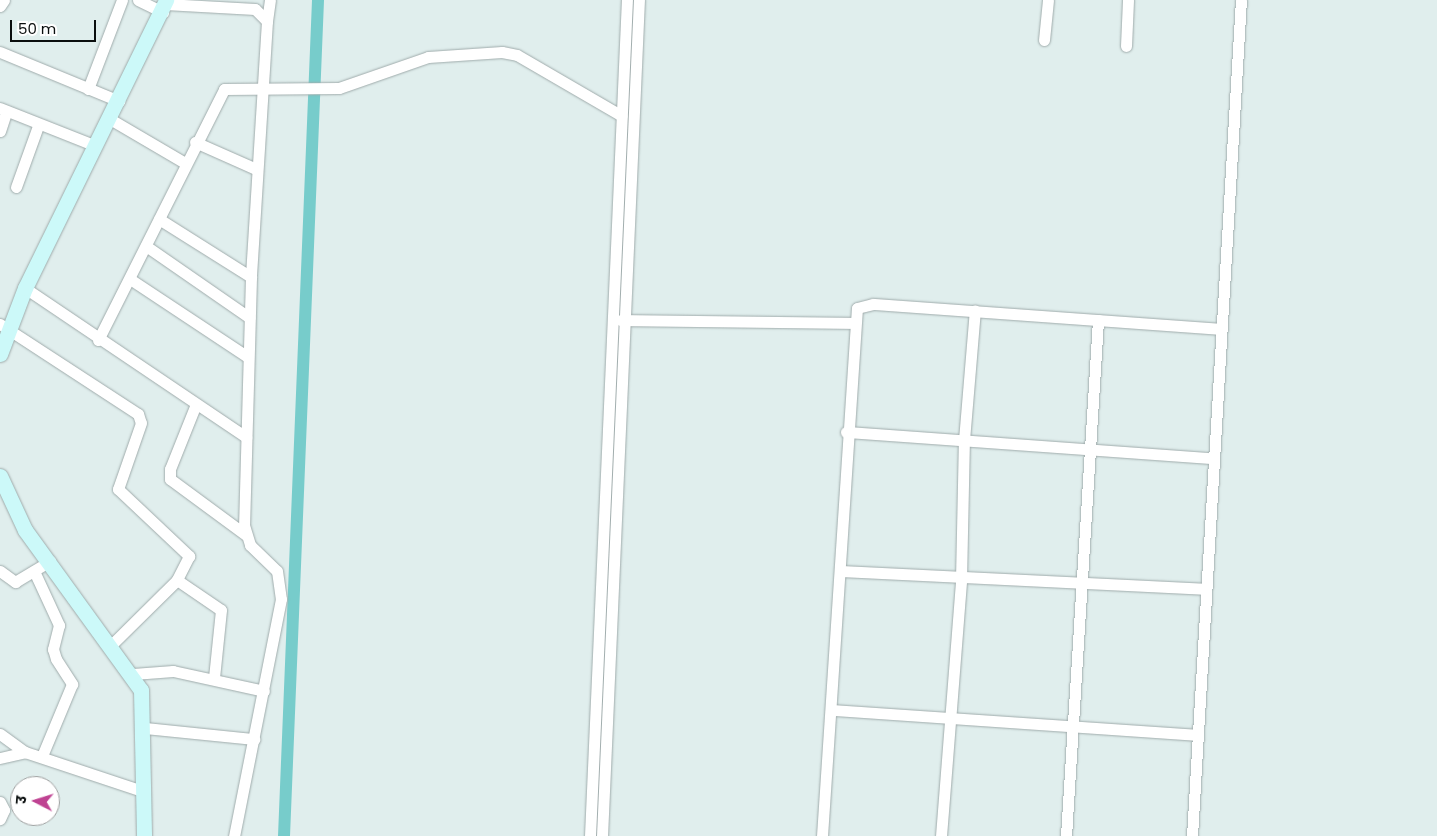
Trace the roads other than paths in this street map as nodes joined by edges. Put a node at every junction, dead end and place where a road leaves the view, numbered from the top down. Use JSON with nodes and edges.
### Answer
{"nodes":[{"id":1,"x":4,"y":0,"type":"edge"},
{"id":2,"x":122,"y":0,"type":"edge"},
{"id":3,"x":138,"y":0,"type":"edge"},
{"id":4,"x":270,"y":0,"type":"edge"},
{"id":5,"x":627,"y":0,"type":"edge"},
{"id":6,"x":639,"y":0,"type":"edge"},
{"id":7,"x":1048,"y":0,"type":"edge"},
{"id":8,"x":1128,"y":0,"type":"edge"},
{"id":9,"x":1241,"y":0,"type":"edge"},
{"id":10,"x":165,"y":5,"type":"edge"},
{"id":11,"x":0,"y":6,"type":"edge"},
{"id":12,"x":267,"y":21,"type":"junction"},
{"id":13,"x":1044,"y":40,"type":"dead end"},
{"id":14,"x":1126,"y":46,"type":"dead end"},
{"id":15,"x":0,"y":52,"type":"edge"},
{"id":16,"x":262,"y":86,"type":"junction"},
{"id":17,"x":88,"y":89,"type":"junction"},
{"id":18,"x":119,"y":100,"type":"junction"},
{"id":19,"x":3,"y":110,"type":"edge"},
{"id":20,"x":622,"y":116,"type":"junction"},
{"id":21,"x":110,"y":119,"type":"junction"},
{"id":22,"x":38,"y":126,"type":"junction"},
{"id":23,"x":0,"y":131,"type":"edge"},
{"id":24,"x":195,"y":142,"type":"junction"},
{"id":25,"x":96,"y":146,"type":"junction"},
{"id":26,"x":185,"y":164,"type":"junction"},
{"id":27,"x":256,"y":169,"type":"junction"},
{"id":28,"x":16,"y":187,"type":"dead end"},
{"id":29,"x":159,"y":219,"type":"junction"},
{"id":30,"x":146,"y":246,"type":"junction"},
{"id":31,"x":251,"y":276,"type":"junction"},
{"id":32,"x":130,"y":279,"type":"junction"},
{"id":33,"x":26,"y":288,"type":"junction"},
{"id":34,"x":975,"y":310,"type":"junction"},
{"id":35,"x":250,"y":318,"type":"junction"},
{"id":36,"x":627,"y":319,"type":"junction"},
{"id":37,"x":612,"y":320,"type":"junction"},
{"id":38,"x":1098,"y":320,"type":"junction"},
{"id":39,"x":854,"y":323,"type":"junction"},
{"id":40,"x":4,"y":326,"type":"edge"},
{"id":41,"x":1220,"y":329,"type":"junction"},
{"id":42,"x":98,"y":340,"type":"junction"},
{"id":43,"x":0,"y":354,"type":"edge"},
{"id":44,"x":248,"y":357,"type":"junction"},
{"id":45,"x":196,"y":404,"type":"junction"},
{"id":46,"x":846,"y":432,"type":"junction"},
{"id":47,"x":246,"y":437,"type":"junction"},
{"id":48,"x":964,"y":440,"type":"junction"},
{"id":49,"x":1088,"y":449,"type":"junction"},
{"id":50,"x":1212,"y":458,"type":"junction"},
{"id":51,"x":0,"y":476,"type":"edge"},
{"id":52,"x":246,"y":535,"type":"junction"},
{"id":53,"x":50,"y":561,"type":"junction"},
{"id":54,"x":0,"y":571,"type":"edge"},
{"id":55,"x":34,"y":571,"type":"junction"},
{"id":56,"x":841,"y":571,"type":"junction"},
{"id":57,"x":178,"y":580,"type":"junction"},
{"id":58,"x":961,"y":580,"type":"junction"},
{"id":59,"x":1082,"y":586,"type":"junction"},
{"id":60,"x":1204,"y":589,"type":"junction"},
{"id":61,"x":111,"y":645,"type":"junction"},
{"id":62,"x":133,"y":674,"type":"junction"},
{"id":63,"x":214,"y":678,"type":"junction"},
{"id":64,"x":264,"y":692,"type":"junction"},
{"id":65,"x":833,"y":710,"type":"junction"},
{"id":66,"x":951,"y":720,"type":"junction"},
{"id":67,"x":1071,"y":727,"type":"junction"},
{"id":68,"x":145,"y":728,"type":"junction"},
{"id":69,"x":0,"y":734,"type":"edge"},
{"id":70,"x":1197,"y":735,"type":"junction"},
{"id":71,"x":254,"y":739,"type":"junction"},
{"id":72,"x":25,"y":752,"type":"junction"},
{"id":73,"x":42,"y":756,"type":"junction"},
{"id":74,"x":0,"y":758,"type":"edge"},
{"id":75,"x":145,"y":792,"type":"junction"},
{"id":76,"x":0,"y":802,"type":"edge"},
{"id":77,"x":0,"y":819,"type":"edge"},
{"id":78,"x":144,"y":836,"type":"edge"},
{"id":79,"x":234,"y":836,"type":"edge"},
{"id":80,"x":590,"y":836,"type":"edge"},
{"id":81,"x":602,"y":836,"type":"edge"},
{"id":82,"x":822,"y":836,"type":"edge"},
{"id":83,"x":941,"y":836,"type":"edge"},
{"id":84,"x":1066,"y":836,"type":"edge"},
{"id":85,"x":1192,"y":836,"type":"edge"}],
"edges":[{"from":1,"to":11,"type":"street"},
{"from":2,"to":17,"type":"street"},
{"from":3,"to":10,"type":"street"},
{"from":4,"to":12,"type":"street"},
{"from":5,"to":20,"type":"street"},
{"from":6,"to":36,"type":"street"},
{"from":7,"to":13,"type":"street"},
{"from":8,"to":14,"type":"street"},
{"from":9,"to":41,"type":"street"},
{"from":10,"to":12,"type":"street"},
{"from":10,"to":18,"type":"street"},
{"from":12,"to":16,"type":"street"},
{"from":15,"to":17,"type":"street"},
{"from":16,"to":20,"type":"street"},
{"from":16,"to":24,"type":"street"},
{"from":16,"to":27,"type":"street"},
{"from":17,"to":18,"type":"street"},
{"from":18,"to":21,"type":"street"},
{"from":19,"to":22,"type":"street"},
{"from":19,"to":23,"type":"street"},
{"from":20,"to":37,"type":"street"},
{"from":21,"to":25,"type":"street"},
{"from":21,"to":26,"type":"street"},
{"from":22,"to":25,"type":"street"},
{"from":22,"to":28,"type":"street"},
{"from":24,"to":26,"type":"street"},
{"from":24,"to":27,"type":"street"},
{"from":25,"to":33,"type":"street"},
{"from":26,"to":29,"type":"street"},
{"from":27,"to":31,"type":"street"},
{"from":29,"to":30,"type":"street"},
{"from":29,"to":31,"type":"street"},
{"from":30,"to":32,"type":"street"},
{"from":30,"to":35,"type":"street"},
{"from":31,"to":35,"type":"street"},
{"from":32,"to":42,"type":"street"},
{"from":32,"to":44,"type":"street"},
{"from":33,"to":40,"type":"street"},
{"from":33,"to":42,"type":"street"},
{"from":34,"to":38,"type":"street"},
{"from":34,"to":39,"type":"street"},
{"from":34,"to":48,"type":"street"},
{"from":35,"to":44,"type":"street"},
{"from":36,"to":37,"type":"street"},
{"from":36,"to":39,"type":"street"},
{"from":36,"to":81,"type":"street"},
{"from":37,"to":80,"type":"street"},
{"from":38,"to":41,"type":"street"},
{"from":38,"to":49,"type":"street"},
{"from":39,"to":46,"type":"street"},
{"from":40,"to":43,"type":"street"},
{"from":40,"to":57,"type":"street"},
{"from":41,"to":50,"type":"street"},
{"from":42,"to":45,"type":"street"},
{"from":44,"to":47,"type":"street"},
{"from":45,"to":47,"type":"street"},
{"from":45,"to":52,"type":"street"},
{"from":46,"to":48,"type":"street"},
{"from":46,"to":56,"type":"street"},
{"from":47,"to":52,"type":"street"},
{"from":48,"to":49,"type":"street"},
{"from":48,"to":58,"type":"street"},
{"from":49,"to":50,"type":"street"},
{"from":49,"to":59,"type":"street"},
{"from":50,"to":60,"type":"street"},
{"from":51,"to":53,"type":"street"},
{"from":52,"to":64,"type":"street"},
{"from":53,"to":55,"type":"street"},
{"from":53,"to":61,"type":"street"},
{"from":54,"to":55,"type":"street"},
{"from":55,"to":73,"type":"street"},
{"from":56,"to":58,"type":"street"},
{"from":56,"to":65,"type":"street"},
{"from":57,"to":61,"type":"street"},
{"from":57,"to":63,"type":"street"},
{"from":58,"to":59,"type":"street"},
{"from":58,"to":66,"type":"street"},
{"from":59,"to":60,"type":"street"},
{"from":59,"to":67,"type":"street"},
{"from":60,"to":70,"type":"street"},
{"from":61,"to":62,"type":"street"},
{"from":62,"to":63,"type":"street"},
{"from":62,"to":68,"type":"street"},
{"from":63,"to":64,"type":"street"},
{"from":64,"to":71,"type":"street"},
{"from":65,"to":66,"type":"street"},
{"from":65,"to":82,"type":"street"},
{"from":66,"to":67,"type":"street"},
{"from":66,"to":83,"type":"street"},
{"from":67,"to":70,"type":"street"},
{"from":67,"to":84,"type":"street"},
{"from":68,"to":71,"type":"street"},
{"from":68,"to":75,"type":"street"},
{"from":69,"to":72,"type":"street"},
{"from":70,"to":85,"type":"street"},
{"from":71,"to":79,"type":"street"},
{"from":72,"to":73,"type":"street"},
{"from":72,"to":74,"type":"street"},
{"from":73,"to":75,"type":"street"},
{"from":75,"to":78,"type":"street"},
{"from":76,"to":77,"type":"street"}]}
